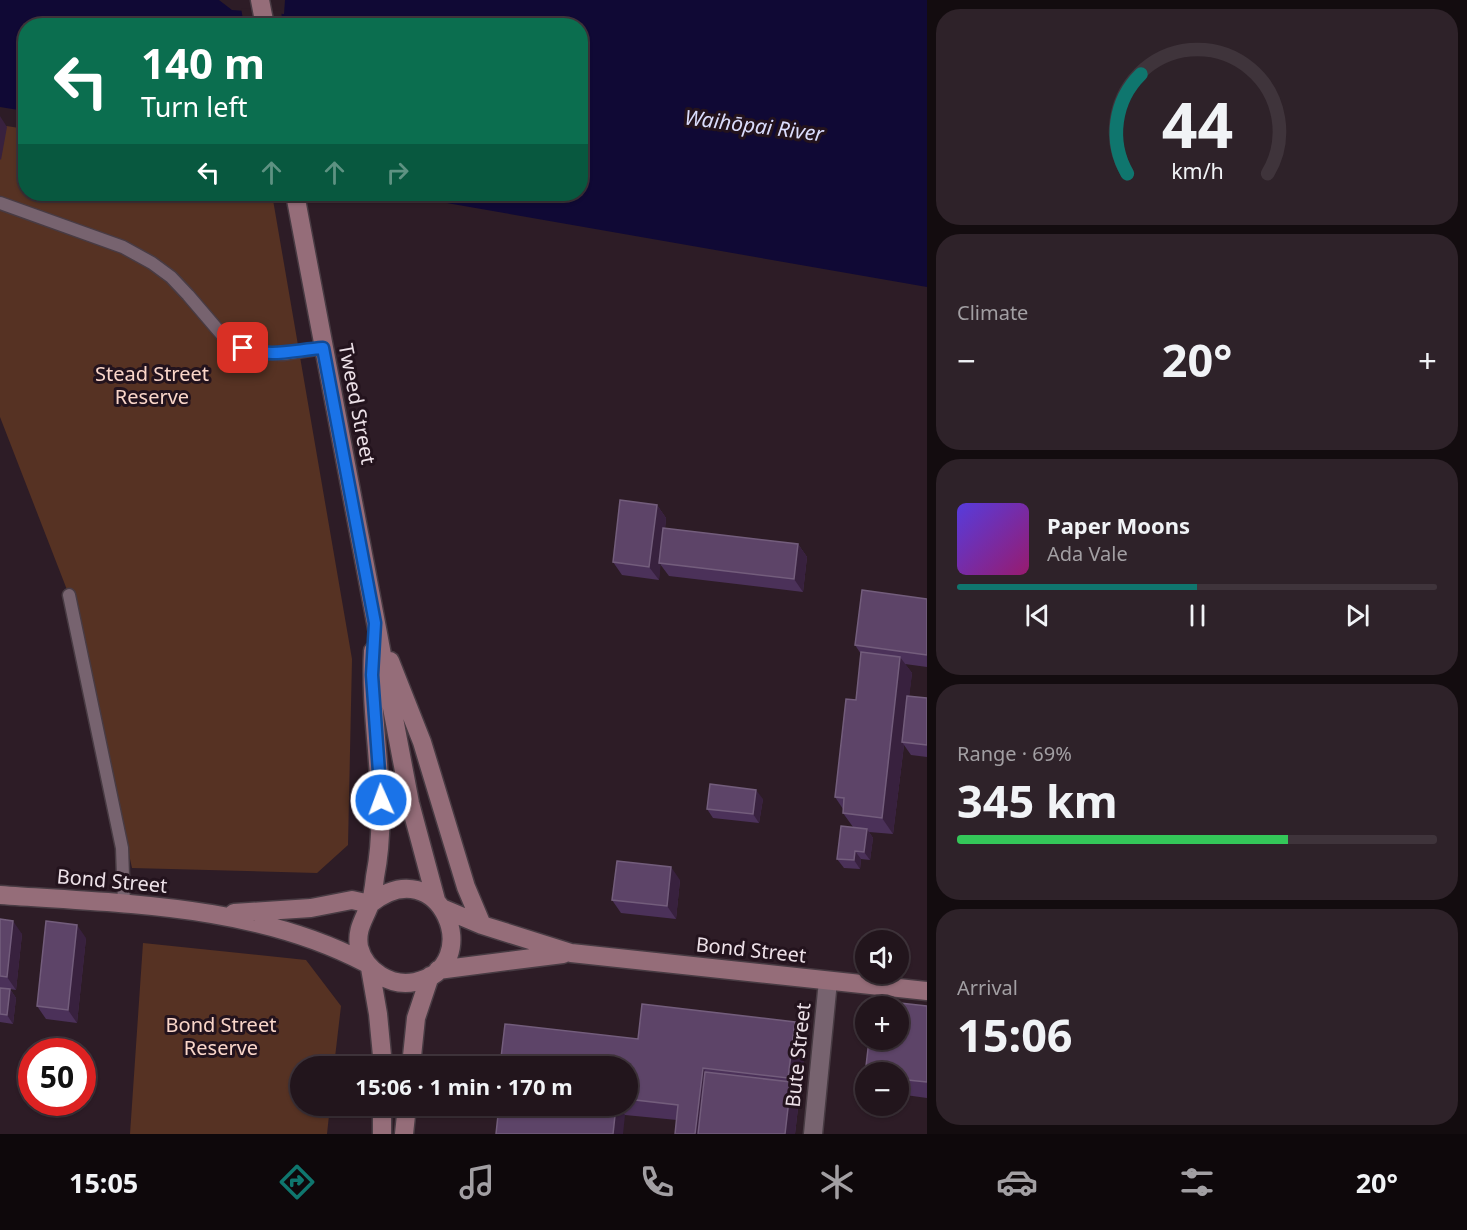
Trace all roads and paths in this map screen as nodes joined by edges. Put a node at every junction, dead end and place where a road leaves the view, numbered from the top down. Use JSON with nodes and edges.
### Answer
{"nodes":[{"id":1,"x":296,"y":201,"type":"edge"},
{"id":2,"x":0,"y":203,"type":"edge"},
{"id":3,"x":323,"y":348,"type":"junction"},
{"id":4,"x":69,"y":595,"type":"dead end"},
{"id":5,"x":375,"y":623,"type":"junction"},
{"id":6,"x":0,"y":895,"type":"edge"},
{"id":7,"x":124,"y":904,"type":"junction"},
{"id":8,"x":370,"y":904,"type":"junction"},
{"id":9,"x":440,"y":904,"type":"junction"},
{"id":10,"x":220,"y":914,"type":"junction"},
{"id":11,"x":482,"y":925,"type":"junction"},
{"id":12,"x":570,"y":953,"type":"junction"},
{"id":13,"x":368,"y":965,"type":"junction"},
{"id":14,"x":434,"y":973,"type":"junction"},
{"id":15,"x":828,"y":981,"type":"junction"},
{"id":16,"x":927,"y":992,"type":"edge"},
{"id":17,"x":381,"y":1056,"type":"edge"},
{"id":18,"x":412,"y":1056,"type":"edge"},
{"id":19,"x":382,"y":1116,"type":"edge"},
{"id":20,"x":406,"y":1116,"type":"edge"},
{"id":21,"x":382,"y":1134,"type":"edge"},
{"id":22,"x":404,"y":1134,"type":"edge"},
{"id":23,"x":813,"y":1134,"type":"edge"}],
"edges":[{"from":1,"to":3,"type":"main road","name":"Tweed Street"},
{"from":2,"to":3,"type":"lane"},
{"from":3,"to":5,"type":"main road","name":"Tweed Street"},
{"from":4,"to":7,"type":"lane"},
{"from":5,"to":8,"type":"main road","name":"Tweed Street"},
{"from":5,"to":9,"type":"main road","name":"Tweed Street"},
{"from":5,"to":11,"type":"main road"},
{"from":6,"to":7,"type":"main road","name":"Bond Street"},
{"from":7,"to":10,"type":"main road","name":"Bond Street"},
{"from":8,"to":9,"type":"main road","name":"Bond Street"},
{"from":8,"to":10,"type":"main road","name":"Bond Street"},
{"from":8,"to":13,"type":"main road"},
{"from":9,"to":11,"type":"main road","name":"Bond Street"},
{"from":9,"to":14,"type":"main road"},
{"from":10,"to":13,"type":"main road","name":"Bond Street"},
{"from":11,"to":12,"type":"main road","name":"Bond Street"},
{"from":12,"to":14,"type":"main road","name":"Bond Street"},
{"from":12,"to":15,"type":"main road","name":"Bond Street"},
{"from":13,"to":14,"type":"main road","name":"Bond Street"},
{"from":13,"to":17,"type":"main road"},
{"from":14,"to":18,"type":"main road"},
{"from":15,"to":16,"type":"main road","name":"Bond Street"},
{"from":15,"to":23,"type":"street","name":"Bute Street"},
{"from":19,"to":21,"type":"main road"},
{"from":20,"to":22,"type":"main road"}]}
